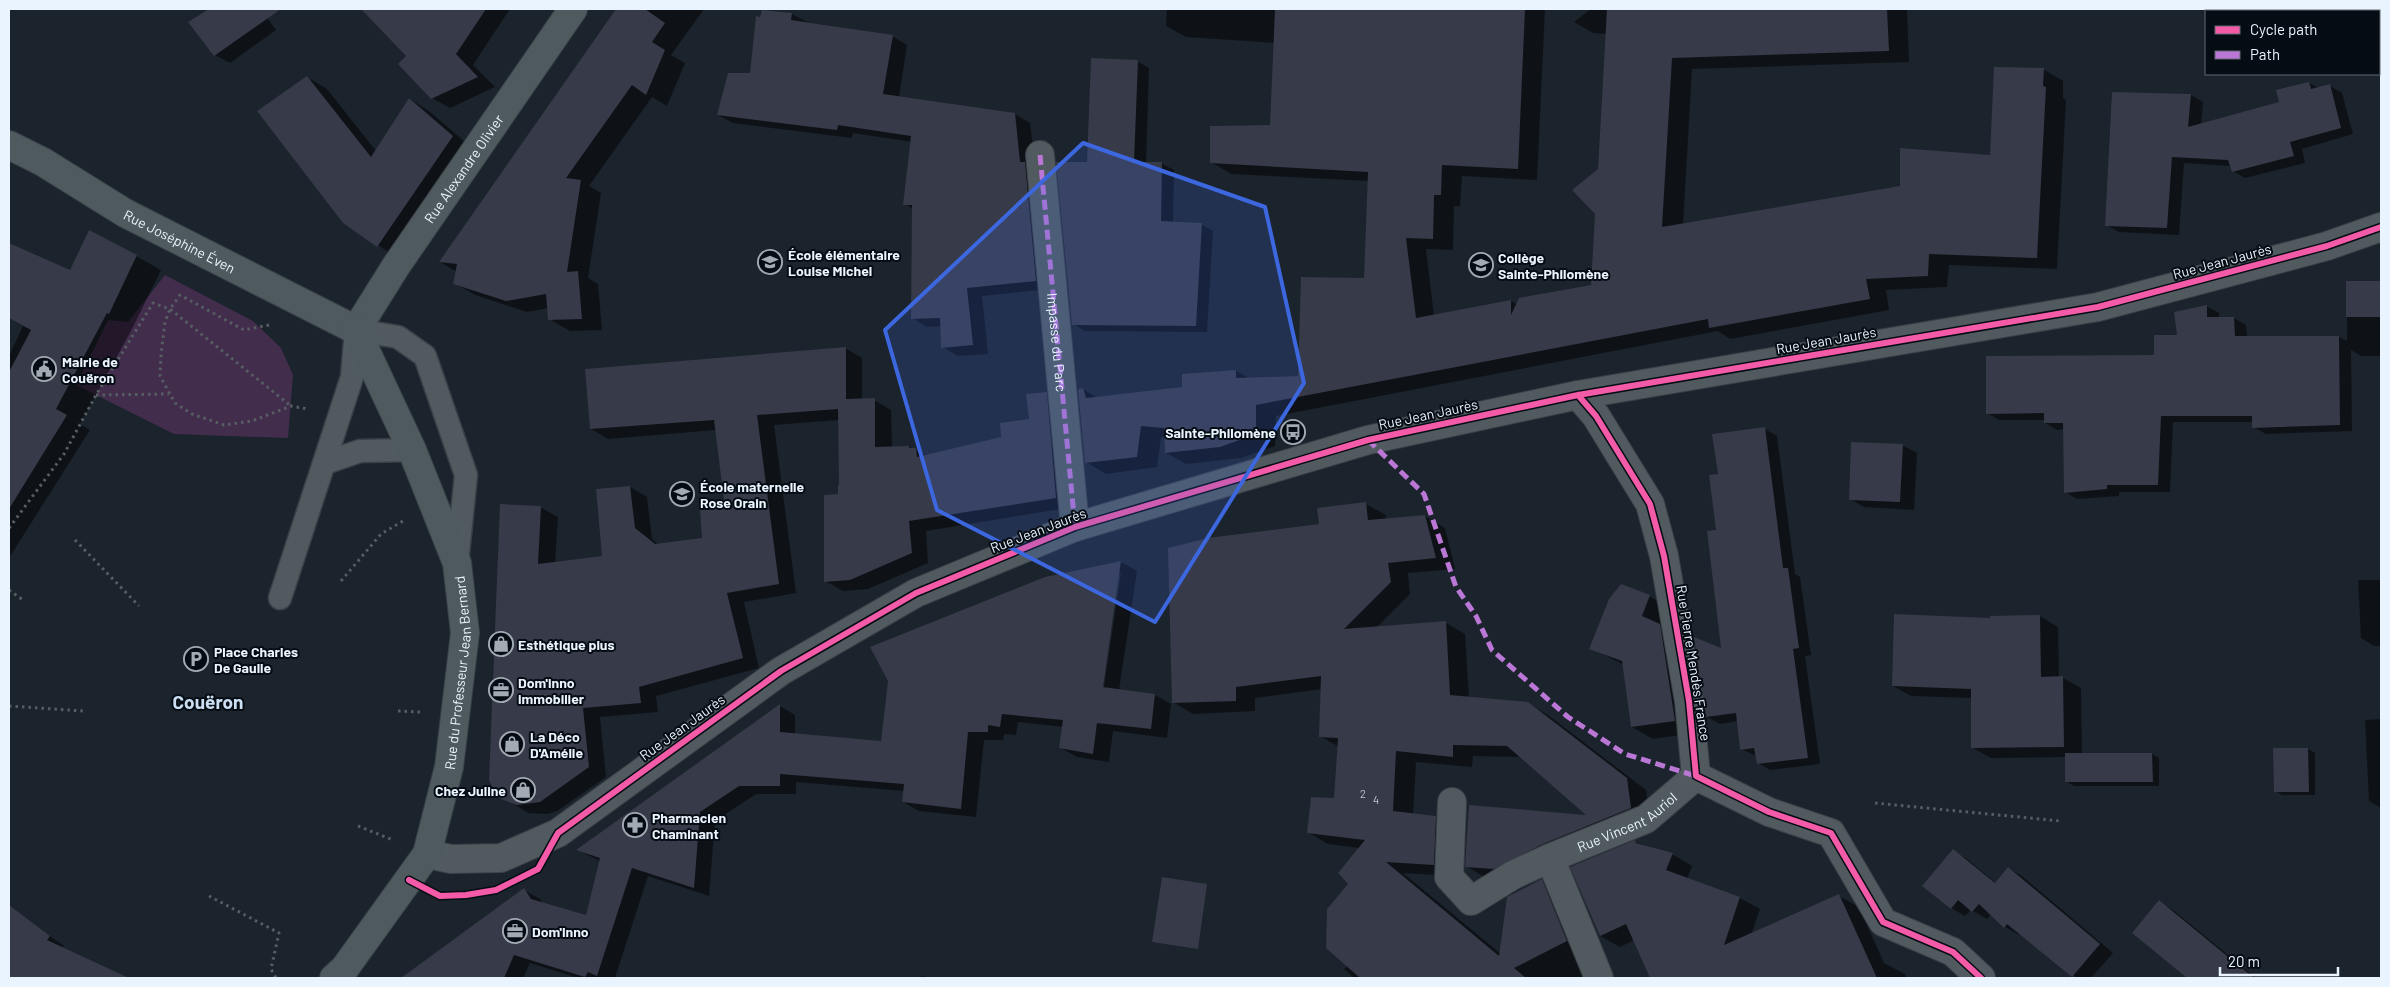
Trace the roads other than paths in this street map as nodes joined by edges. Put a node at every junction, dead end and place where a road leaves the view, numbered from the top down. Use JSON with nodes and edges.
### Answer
{"nodes":[{"id":1,"x":573,"y":9,"type":"edge"},
{"id":2,"x":9,"y":145,"type":"edge"},
{"id":3,"x":1040,"y":155,"type":"dead end"},
{"id":4,"x":2381,"y":227,"type":"edge"},
{"id":5,"x":356,"y":330,"type":"junction"},
{"id":6,"x":1578,"y":394,"type":"junction"},
{"id":7,"x":412,"y":450,"type":"junction"},
{"id":8,"x":324,"y":462,"type":"junction"},
{"id":9,"x":1075,"y":527,"type":"junction"},
{"id":10,"x":457,"y":563,"type":"junction"},
{"id":11,"x":280,"y":598,"type":"dead end"},
{"id":12,"x":1696,"y":776,"type":"junction"},
{"id":13,"x":1452,"y":802,"type":"dead end"},
{"id":14,"x":428,"y":854,"type":"junction"},
{"id":15,"x":1550,"y":858,"type":"junction"},
{"id":16,"x":334,"y":978,"type":"edge"},
{"id":17,"x":1599,"y":978,"type":"edge"},
{"id":18,"x":1980,"y":978,"type":"edge"}],
"edges":[{"from":1,"to":5,"type":"street","name":"Rue Alexandre Olivier"},
{"from":2,"to":5,"type":"street","name":"Rue Joséphine Éven"},
{"from":3,"to":9,"type":"street","name":"Impasse du Parc"},
{"from":4,"to":6,"type":"street","name":"Rue Jean Jaurès"},
{"from":5,"to":7,"type":"street","name":"Rue du Professeur Jean Bernard"},
{"from":5,"to":8,"type":"lane"},
{"from":5,"to":10,"type":"lane"},
{"from":6,"to":9,"type":"street","name":"Rue Jean Jaurès"},
{"from":6,"to":12,"type":"street","name":"Rue Pierre Mendès France"},
{"from":7,"to":8,"type":"lane"},
{"from":7,"to":10,"type":"street","name":"Rue du Professeur Jean Bernard"},
{"from":8,"to":11,"type":"lane"},
{"from":9,"to":14,"type":"street","name":"Rue Jean Jaurès"},
{"from":10,"to":14,"type":"street","name":"Rue du Professeur Jean Bernard"},
{"from":12,"to":15,"type":"street","name":"Rue Vincent Auriol"},
{"from":12,"to":18,"type":"street"},
{"from":13,"to":15,"type":"street","name":"Rue Vincent Auriol"},
{"from":14,"to":16,"type":"street"},
{"from":15,"to":17,"type":"street"}]}
